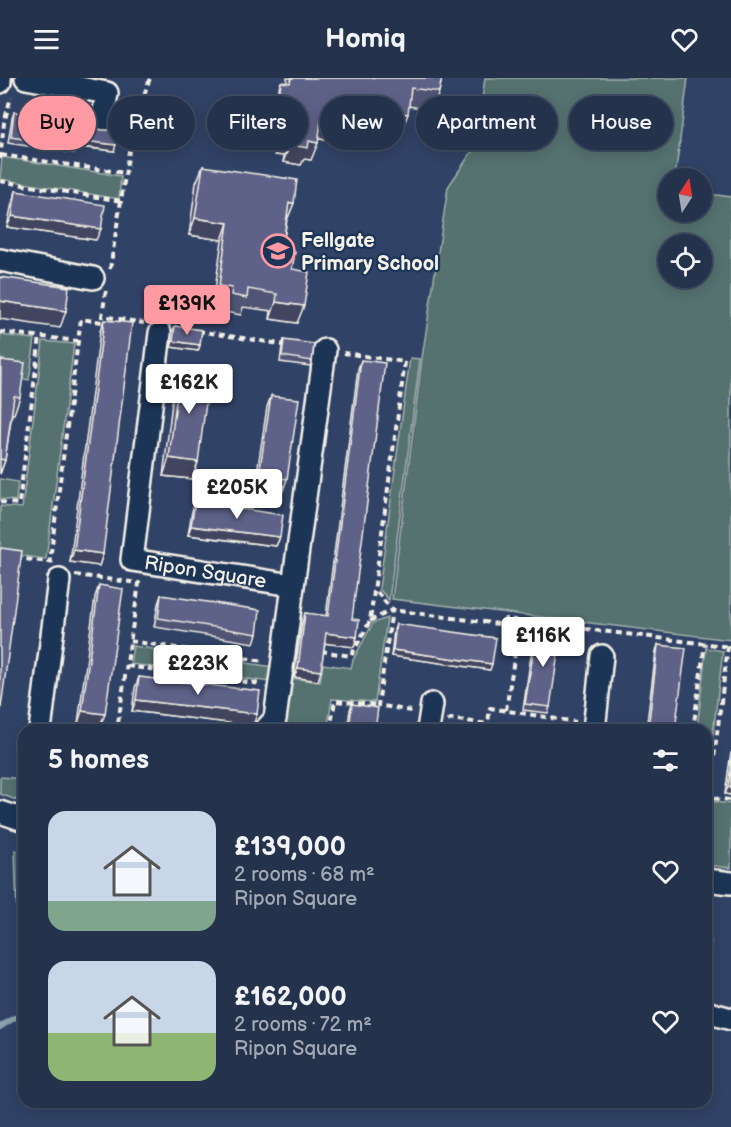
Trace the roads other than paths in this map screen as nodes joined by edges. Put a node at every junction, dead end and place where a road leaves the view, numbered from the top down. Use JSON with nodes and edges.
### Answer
{"nodes":[{"id":1,"x":10,"y":81,"type":"edge"},
{"id":2,"x":102,"y":123,"type":"dead end"},
{"id":3,"x":0,"y":260,"type":"edge"},
{"id":4,"x":104,"y":277,"type":"road end"},
{"id":5,"x":155,"y":328,"type":"road end"},
{"id":6,"x":325,"y":350,"type":"road end"},
{"id":7,"x":59,"y":572,"type":"road end"},
{"id":8,"x":292,"y":585,"type":"junction"},
{"id":9,"x":603,"y":656,"type":"dead end"},
{"id":10,"x":432,"y":704,"type":"dead end"},
{"id":11,"x":41,"y":724,"type":"edge"},
{"id":12,"x":270,"y":724,"type":"edge"},
{"id":13,"x":430,"y":724,"type":"edge"},
{"id":14,"x":590,"y":724,"type":"edge"},
{"id":15,"x":0,"y":812,"type":"edge"},
{"id":16,"x":18,"y":818,"type":"edge"},
{"id":17,"x":712,"y":881,"type":"edge"},
{"id":18,"x":731,"y":883,"type":"edge"},
{"id":19,"x":712,"y":1014,"type":"edge"},
{"id":20,"x":731,"y":1019,"type":"edge"}],
"edges":[{"from":1,"to":2,"type":"street"},
{"from":3,"to":4,"type":"street"},
{"from":5,"to":8,"type":"street","name":"Ripon Square"},
{"from":6,"to":8,"type":"street"},
{"from":7,"to":11,"type":"street"},
{"from":8,"to":12,"type":"street"},
{"from":9,"to":14,"type":"street"},
{"from":10,"to":13,"type":"street"},
{"from":15,"to":16,"type":"street"},
{"from":17,"to":18,"type":"street"},
{"from":19,"to":20,"type":"street"}]}
